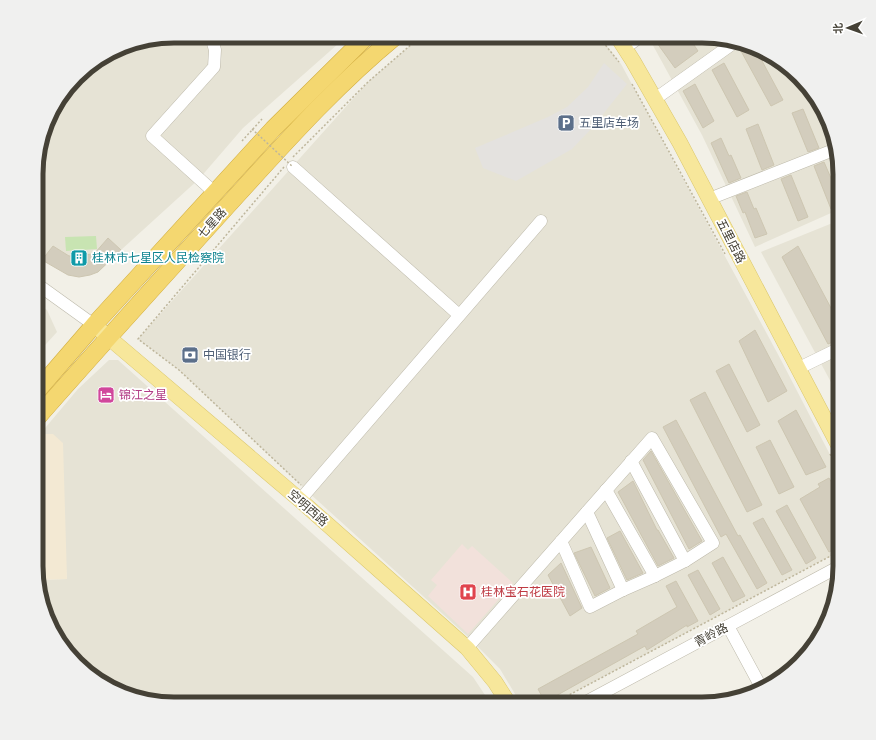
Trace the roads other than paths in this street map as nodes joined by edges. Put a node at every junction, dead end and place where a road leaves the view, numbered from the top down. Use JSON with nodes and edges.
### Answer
{"nodes":[{"id":1,"x":213,"y":43,"type":"edge"},
{"id":2,"x":360,"y":43,"type":"edge"},
{"id":3,"x":388,"y":43,"type":"edge"},
{"id":4,"x":622,"y":43,"type":"edge"},
{"id":5,"x":729,"y":46,"type":"edge"},
{"id":6,"x":655,"y":99,"type":"junction"},
{"id":7,"x":831,"y":151,"type":"edge"},
{"id":8,"x":293,"y":167,"type":"road end"},
{"id":9,"x":214,"y":193,"type":"junction"},
{"id":10,"x":709,"y":199,"type":"junction"},
{"id":11,"x":541,"y":221,"type":"dead end"},
{"id":12,"x":43,"y":288,"type":"edge"},
{"id":13,"x":459,"y":316,"type":"junction"},
{"id":14,"x":94,"y":325,"type":"junction"},
{"id":15,"x":108,"y":336,"type":"junction"},
{"id":16,"x":833,"y":351,"type":"edge"},
{"id":17,"x":799,"y":368,"type":"junction"},
{"id":18,"x":43,"y":384,"type":"edge"},
{"id":19,"x":43,"y":411,"type":"edge"},
{"id":20,"x":833,"y":434,"type":"edge"},
{"id":21,"x":631,"y":461,"type":"junction"},
{"id":22,"x":606,"y":490,"type":"junction"},
{"id":23,"x":303,"y":495,"type":"junction"},
{"id":24,"x":587,"y":512,"type":"junction"},
{"id":25,"x":560,"y":541,"type":"junction"},
{"id":26,"x":685,"y":561,"type":"junction"},
{"id":27,"x":833,"y":570,"type":"edge"},
{"id":28,"x":655,"y":576,"type":"junction"},
{"id":29,"x":623,"y":590,"type":"junction"},
{"id":30,"x":728,"y":626,"type":"junction"},
{"id":31,"x":467,"y":648,"type":"junction"},
{"id":32,"x":759,"y":684,"type":"edge"},
{"id":33,"x":505,"y":697,"type":"edge"},
{"id":34,"x":595,"y":697,"type":"edge"}],
"edges":[{"from":1,"to":9,"type":"street"},
{"from":2,"to":9,"type":"highway","name":"七星路"},
{"from":3,"to":15,"type":"highway","name":"七星路"},
{"from":4,"to":6,"type":"main road","name":"五里店路"},
{"from":5,"to":6,"type":"street"},
{"from":6,"to":10,"type":"main road","name":"五里店路"},
{"from":7,"to":10,"type":"street"},
{"from":8,"to":13,"type":"street"},
{"from":9,"to":14,"type":"highway","name":"七星路"},
{"from":10,"to":17,"type":"main road","name":"五里店路"},
{"from":11,"to":13,"type":"street"},
{"from":12,"to":14,"type":"street"},
{"from":13,"to":23,"type":"street"},
{"from":14,"to":15,"type":"main road","name":"空明西路"},
{"from":14,"to":18,"type":"highway","name":"七星路"},
{"from":15,"to":19,"type":"highway","name":"七星路"},
{"from":15,"to":23,"type":"main road","name":"空明西路"},
{"from":16,"to":17,"type":"street"},
{"from":17,"to":20,"type":"main road","name":"五里店路"},
{"from":21,"to":22,"type":"street"},
{"from":21,"to":26,"type":"street"},
{"from":21,"to":26,"type":"street"},
{"from":22,"to":24,"type":"street"},
{"from":22,"to":28,"type":"street"},
{"from":23,"to":31,"type":"main road","name":"空明西路"},
{"from":24,"to":25,"type":"street"},
{"from":24,"to":29,"type":"street"},
{"from":25,"to":29,"type":"street"},
{"from":25,"to":31,"type":"street"},
{"from":26,"to":28,"type":"street"},
{"from":27,"to":30,"type":"street","name":"青岭路"},
{"from":28,"to":29,"type":"street"},
{"from":30,"to":32,"type":"street"},
{"from":30,"to":34,"type":"street","name":"青岭路"},
{"from":31,"to":33,"type":"main road","name":"空明西路"}]}
